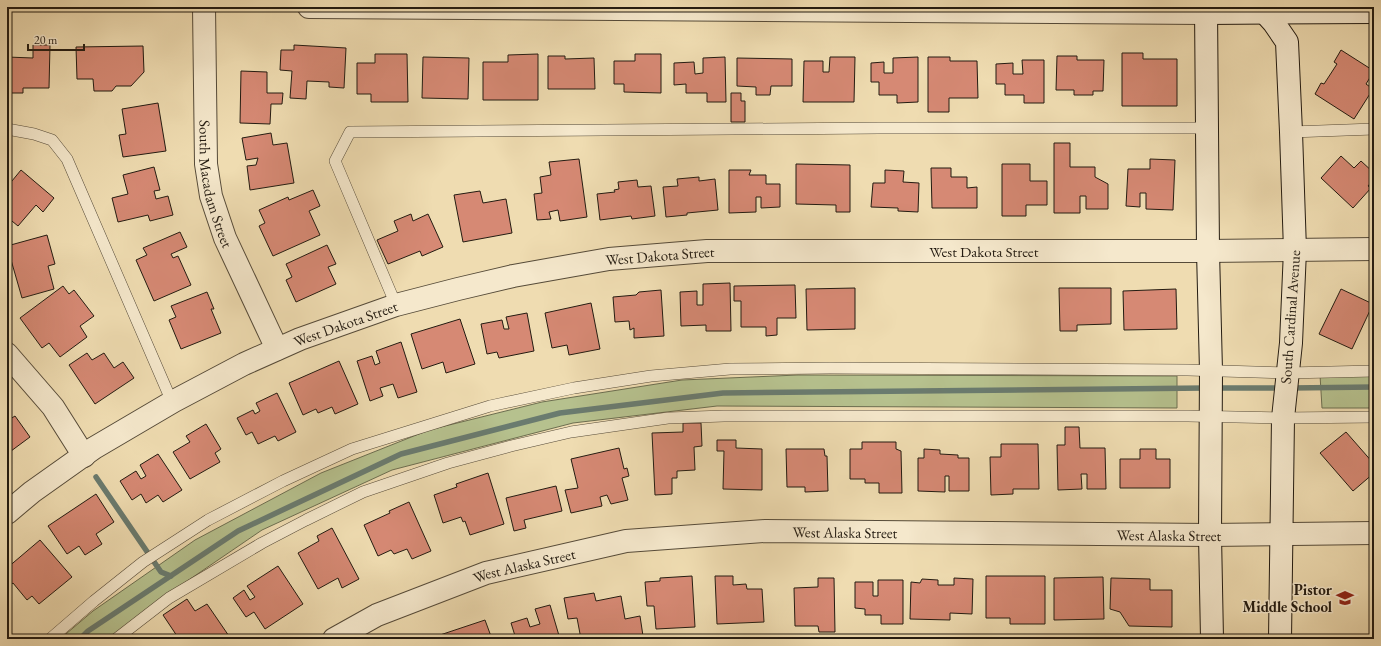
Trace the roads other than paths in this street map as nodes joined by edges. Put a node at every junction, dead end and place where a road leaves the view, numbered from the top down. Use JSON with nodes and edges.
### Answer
{"nodes":[{"id":1,"x":204,"y":7,"type":"edge"},
{"id":2,"x":309,"y":7,"type":"edge"},
{"id":3,"x":1206,"y":10,"type":"edge"},
{"id":4,"x":1261,"y":10,"type":"edge"},
{"id":5,"x":1374,"y":12,"type":"edge"},
{"id":6,"x":1207,"y":128,"type":"junction"},
{"id":7,"x":7,"y":129,"type":"edge"},
{"id":8,"x":1374,"y":129,"type":"edge"},
{"id":9,"x":1291,"y":132,"type":"junction"},
{"id":10,"x":1374,"y":249,"type":"edge"},
{"id":11,"x":1295,"y":250,"type":"junction"},
{"id":12,"x":1208,"y":251,"type":"junction"},
{"id":13,"x":396,"y":305,"type":"junction"},
{"id":14,"x":277,"y":349,"type":"junction"},
{"id":15,"x":10,"y":361,"type":"edge"},
{"id":16,"x":1211,"y":371,"type":"junction"},
{"id":17,"x":1374,"y":371,"type":"edge"},
{"id":18,"x":1288,"y":373,"type":"junction"},
{"id":19,"x":172,"y":402,"type":"junction"},
{"id":20,"x":1211,"y":416,"type":"junction"},
{"id":21,"x":1374,"y":417,"type":"edge"},
{"id":22,"x":1283,"y":418,"type":"junction"},
{"id":23,"x":84,"y":456,"type":"junction"},
{"id":24,"x":7,"y":513,"type":"edge"},
{"id":25,"x":1374,"y":533,"type":"edge"},
{"id":26,"x":1282,"y":534,"type":"junction"},
{"id":27,"x":1210,"y":535,"type":"junction"},
{"id":28,"x":50,"y":639,"type":"edge"},
{"id":29,"x":116,"y":639,"type":"edge"},
{"id":30,"x":334,"y":639,"type":"edge"},
{"id":31,"x":1212,"y":639,"type":"edge"},
{"id":32,"x":1280,"y":639,"type":"edge"}],
"edges":[{"from":1,"to":14,"type":"street","name":"South Macadam Street"},
{"from":2,"to":3,"type":"street"},
{"from":3,"to":4,"type":"street"},
{"from":3,"to":6,"type":"street"},
{"from":4,"to":5,"type":"street"},
{"from":4,"to":9,"type":"street","name":"South Cardinal Avenue"},
{"from":6,"to":12,"type":"street"},
{"from":6,"to":13,"type":"lane"},
{"from":7,"to":19,"type":"lane"},
{"from":8,"to":9,"type":"lane"},
{"from":9,"to":11,"type":"street","name":"South Cardinal Avenue"},
{"from":10,"to":11,"type":"street","name":"West Dakota Street"},
{"from":11,"to":12,"type":"street","name":"West Dakota Street"},
{"from":11,"to":18,"type":"street","name":"South Cardinal Avenue"},
{"from":12,"to":13,"type":"street","name":"West Dakota Street"},
{"from":12,"to":16,"type":"street"},
{"from":13,"to":14,"type":"street","name":"West Dakota Street"},
{"from":14,"to":19,"type":"street","name":"West Dakota Street"},
{"from":15,"to":23,"type":"street"},
{"from":16,"to":18,"type":"lane"},
{"from":16,"to":20,"type":"street"},
{"from":16,"to":28,"type":"lane"},
{"from":17,"to":18,"type":"lane"},
{"from":18,"to":22,"type":"street","name":"South Cardinal Avenue"},
{"from":19,"to":23,"type":"street","name":"West Dakota Street"},
{"from":20,"to":22,"type":"lane"},
{"from":20,"to":27,"type":"street"},
{"from":20,"to":29,"type":"lane"},
{"from":21,"to":22,"type":"lane"},
{"from":22,"to":26,"type":"street","name":"South Cardinal Avenue"},
{"from":23,"to":24,"type":"street","name":"West Dakota Street"},
{"from":25,"to":26,"type":"street","name":"West Alaska Street"},
{"from":26,"to":27,"type":"street","name":"West Alaska Street"},
{"from":26,"to":32,"type":"street","name":"South Cardinal Avenue"},
{"from":27,"to":30,"type":"street","name":"West Alaska Street"},
{"from":27,"to":31,"type":"street"}]}
